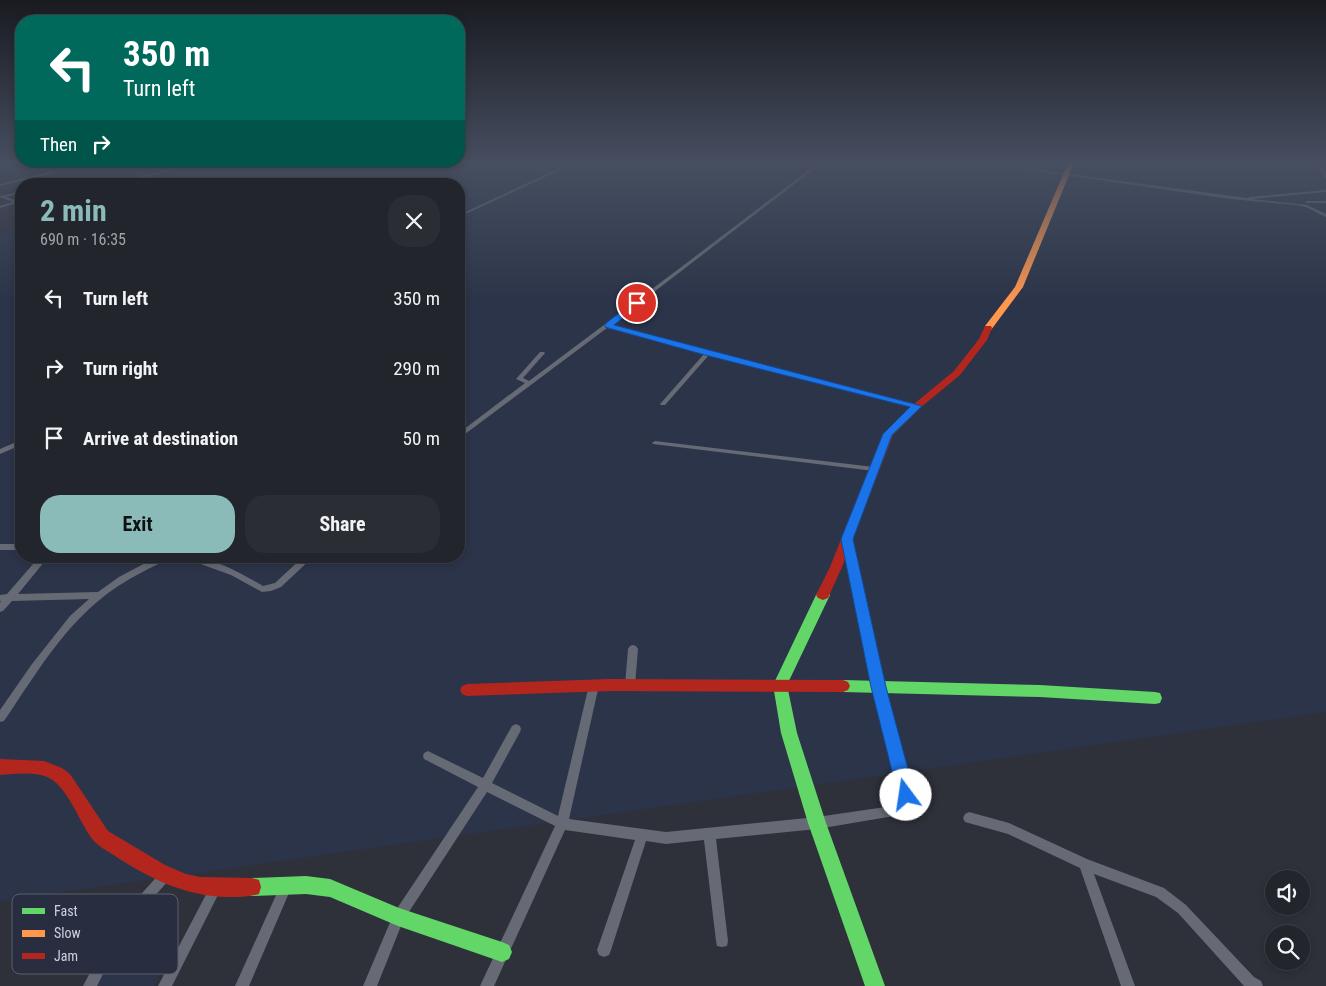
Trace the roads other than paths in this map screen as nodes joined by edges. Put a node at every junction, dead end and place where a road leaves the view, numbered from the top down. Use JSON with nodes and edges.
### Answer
{"nodes":[{"id":1,"x":760,"y":209,"type":"edge"},
{"id":2,"x":1051,"y":209,"type":"edge"},
{"id":3,"x":1311,"y":209,"type":"edge"},
{"id":4,"x":1326,"y":216,"type":"edge"},
{"id":5,"x":608,"y":326,"type":"junction"},
{"id":6,"x":542,"y":353,"type":"dead end"},
{"id":7,"x":708,"y":353,"type":"junction"},
{"id":8,"x":530,"y":383,"type":"junction"},
{"id":9,"x":663,"y":404,"type":"dead end"},
{"id":10,"x":917,"y":406,"type":"junction"},
{"id":11,"x":465,"y":432,"type":"edge"},
{"id":12,"x":655,"y":443,"type":"dead end"},
{"id":13,"x":15,"y":445,"type":"edge"},
{"id":14,"x":0,"y":452,"type":"edge"},
{"id":15,"x":874,"y":469,"type":"junction"},
{"id":16,"x":847,"y":539,"type":"junction"},
{"id":17,"x":15,"y":547,"type":"edge"},
{"id":18,"x":0,"y":548,"type":"edge"},
{"id":19,"x":38,"y":563,"type":"edge"},
{"id":20,"x":152,"y":563,"type":"edge"},
{"id":21,"x":205,"y":563,"type":"edge"},
{"id":22,"x":302,"y":563,"type":"edge"},
{"id":23,"x":101,"y":595,"type":"junction"},
{"id":24,"x":4,"y":598,"type":"edge"},
{"id":25,"x":0,"y":608,"type":"edge"},
{"id":26,"x":633,"y":649,"type":"dead end"},
{"id":27,"x":594,"y":685,"type":"junction"},
{"id":28,"x":630,"y":685,"type":"junction"},
{"id":29,"x":780,"y":685,"type":"junction"},
{"id":30,"x":879,"y":687,"type":"junction"},
{"id":31,"x":467,"y":690,"type":"dead end"},
{"id":32,"x":1155,"y":698,"type":"dead end"},
{"id":33,"x":0,"y":718,"type":"edge"},
{"id":34,"x":516,"y":729,"type":"dead end"},
{"id":35,"x":428,"y":756,"type":"dead end"},
{"id":36,"x":0,"y":767,"type":"edge"},
{"id":37,"x":485,"y":786,"type":"junction"},
{"id":38,"x":906,"y":795,"type":"dead end"},
{"id":39,"x":906,"y":809,"type":"dead end"},
{"id":40,"x":969,"y":818,"type":"dead end"},
{"id":41,"x":817,"y":823,"type":"junction"},
{"id":42,"x":562,"y":824,"type":"junction"},
{"id":43,"x":710,"y":833,"type":"junction"},
{"id":44,"x":642,"y":834,"type":"junction"},
{"id":45,"x":1084,"y":864,"type":"junction"},
{"id":46,"x":165,"y":876,"type":"junction"},
{"id":47,"x":286,"y":886,"type":"junction"},
{"id":48,"x":215,"y":889,"type":"junction"},
{"id":49,"x":149,"y":894,"type":"edge"},
{"id":50,"x":398,"y":917,"type":"junction"},
{"id":51,"x":722,"y":941,"type":"dead end"},
{"id":52,"x":604,"y":950,"type":"dead end"},
{"id":53,"x":502,"y":952,"type":"junction"},
{"id":54,"x":178,"y":962,"type":"edge"},
{"id":55,"x":96,"y":974,"type":"edge"},
{"id":56,"x":172,"y":974,"type":"edge"},
{"id":57,"x":90,"y":986,"type":"edge"},
{"id":58,"x":166,"y":986,"type":"edge"},
{"id":59,"x":242,"y":986,"type":"edge"},
{"id":60,"x":370,"y":986,"type":"edge"},
{"id":61,"x":487,"y":986,"type":"edge"},
{"id":62,"x":875,"y":986,"type":"edge"},
{"id":63,"x":1128,"y":986,"type":"edge"},
{"id":64,"x":1256,"y":986,"type":"edge"}],
"edges":[{"from":1,"to":5,"type":"street"},
{"from":2,"to":10,"type":"street"},
{"from":3,"to":4,"type":"street"},
{"from":5,"to":7,"type":"street"},
{"from":5,"to":8,"type":"street"},
{"from":6,"to":8,"type":"street"},
{"from":7,"to":9,"type":"street"},
{"from":7,"to":10,"type":"street"},
{"from":8,"to":11,"type":"street"},
{"from":10,"to":15,"type":"street"},
{"from":12,"to":15,"type":"street"},
{"from":13,"to":14,"type":"street"},
{"from":15,"to":16,"type":"street"},
{"from":16,"to":29,"type":"street"},
{"from":16,"to":30,"type":"street"},
{"from":17,"to":18,"type":"street"},
{"from":19,"to":24,"type":"street"},
{"from":20,"to":23,"type":"street"},
{"from":21,"to":22,"type":"street"},
{"from":23,"to":24,"type":"street"},
{"from":23,"to":33,"type":"street"},
{"from":24,"to":25,"type":"street"},
{"from":26,"to":28,"type":"street"},
{"from":27,"to":28,"type":"street"},
{"from":27,"to":31,"type":"street"},
{"from":27,"to":42,"type":"street"},
{"from":28,"to":29,"type":"street"},
{"from":29,"to":30,"type":"street"},
{"from":29,"to":41,"type":"street"},
{"from":30,"to":32,"type":"street"},
{"from":30,"to":38,"type":"street"},
{"from":34,"to":37,"type":"street"},
{"from":35,"to":37,"type":"street"},
{"from":36,"to":46,"type":"street"},
{"from":37,"to":42,"type":"street"},
{"from":37,"to":50,"type":"street"},
{"from":39,"to":41,"type":"street"},
{"from":40,"to":45,"type":"street"},
{"from":41,"to":43,"type":"street"},
{"from":41,"to":62,"type":"street"},
{"from":42,"to":44,"type":"street"},
{"from":42,"to":53,"type":"street"},
{"from":43,"to":44,"type":"street"},
{"from":43,"to":51,"type":"street"},
{"from":44,"to":52,"type":"street"},
{"from":45,"to":63,"type":"street"},
{"from":45,"to":64,"type":"street"},
{"from":46,"to":48,"type":"street"},
{"from":46,"to":49,"type":"street"},
{"from":47,"to":48,"type":"street"},
{"from":47,"to":50,"type":"street"},
{"from":47,"to":59,"type":"street"},
{"from":48,"to":54,"type":"street"},
{"from":50,"to":53,"type":"street"},
{"from":50,"to":60,"type":"street"},
{"from":53,"to":61,"type":"street"},
{"from":55,"to":57,"type":"street"},
{"from":56,"to":58,"type":"street"}]}
